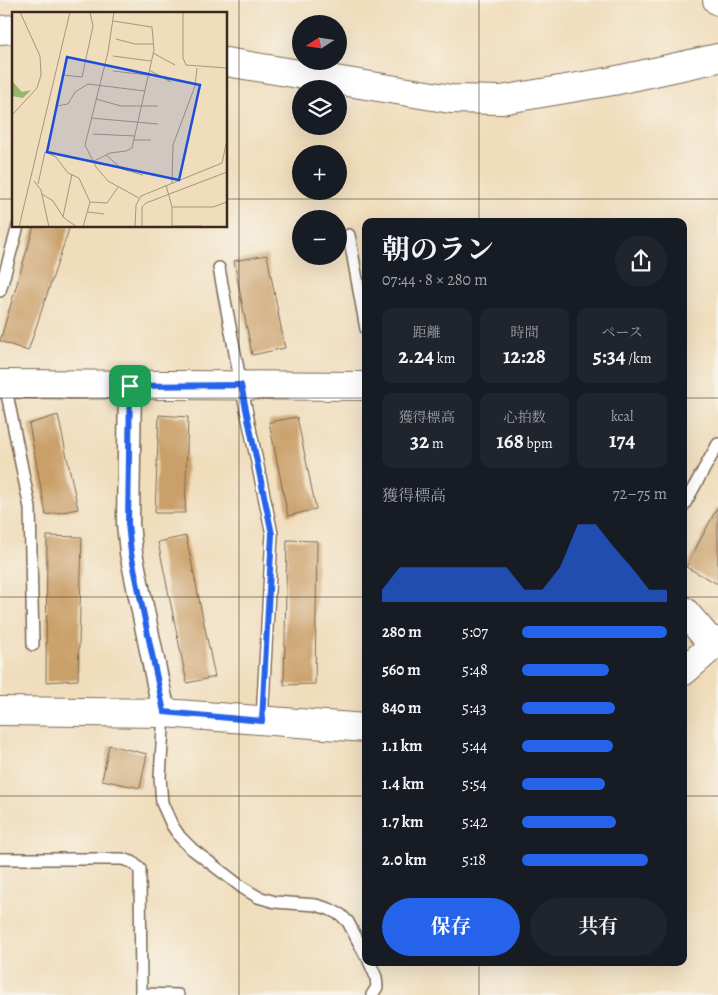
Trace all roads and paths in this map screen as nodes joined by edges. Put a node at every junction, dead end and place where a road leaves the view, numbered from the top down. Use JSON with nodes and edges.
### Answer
{"nodes":[{"id":1,"x":718,"y":58,"type":"edge"},
{"id":2,"x":228,"y":62,"type":"edge"},
{"id":3,"x":17,"y":228,"type":"edge"},
{"id":4,"x":349,"y":235,"type":"dead end"},
{"id":5,"x":219,"y":268,"type":"dead end"},
{"id":6,"x":0,"y":291,"type":"edge"},
{"id":7,"x":362,"y":307,"type":"edge"},
{"id":8,"x":3,"y":384,"type":"edge"},
{"id":9,"x":241,"y":385,"type":"junction"},
{"id":10,"x":130,"y":386,"type":"junction"},
{"id":11,"x":362,"y":386,"type":"edge"},
{"id":12,"x":718,"y":444,"type":"edge"},
{"id":13,"x":687,"y":500,"type":"edge"},
{"id":14,"x":687,"y":614,"type":"edge"},
{"id":15,"x":716,"y":643,"type":"edge"},
{"id":16,"x":33,"y":645,"type":"dead end"},
{"id":17,"x":687,"y":668,"type":"edge"},
{"id":18,"x":0,"y":711,"type":"edge"},
{"id":19,"x":164,"y":712,"type":"junction"},
{"id":20,"x":262,"y":721,"type":"junction"},
{"id":21,"x":362,"y":728,"type":"edge"},
{"id":22,"x":0,"y":859,"type":"edge"},
{"id":23,"x":362,"y":948,"type":"edge"},
{"id":24,"x":371,"y":966,"type":"edge"},
{"id":25,"x":178,"y":995,"type":"edge"},
{"id":26,"x":372,"y":995,"type":"edge"}],
"edges":[{"from":1,"to":2,"type":"street"},
{"from":3,"to":6,"type":"lane"},
{"from":4,"to":7,"type":"lane"},
{"from":5,"to":9,"type":"lane"},
{"from":8,"to":10,"type":"street"},
{"from":8,"to":16,"type":"lane"},
{"from":9,"to":10,"type":"street"},
{"from":9,"to":11,"type":"street"},
{"from":9,"to":20,"type":"lane"},
{"from":10,"to":19,"type":"street"},
{"from":12,"to":13,"type":"lane"},
{"from":14,"to":15,"type":"street"},
{"from":15,"to":17,"type":"street"},
{"from":18,"to":19,"type":"street"},
{"from":19,"to":20,"type":"street"},
{"from":19,"to":23,"type":"lane"},
{"from":20,"to":21,"type":"street"},
{"from":22,"to":25,"type":"lane"},
{"from":24,"to":26,"type":"lane"}]}
